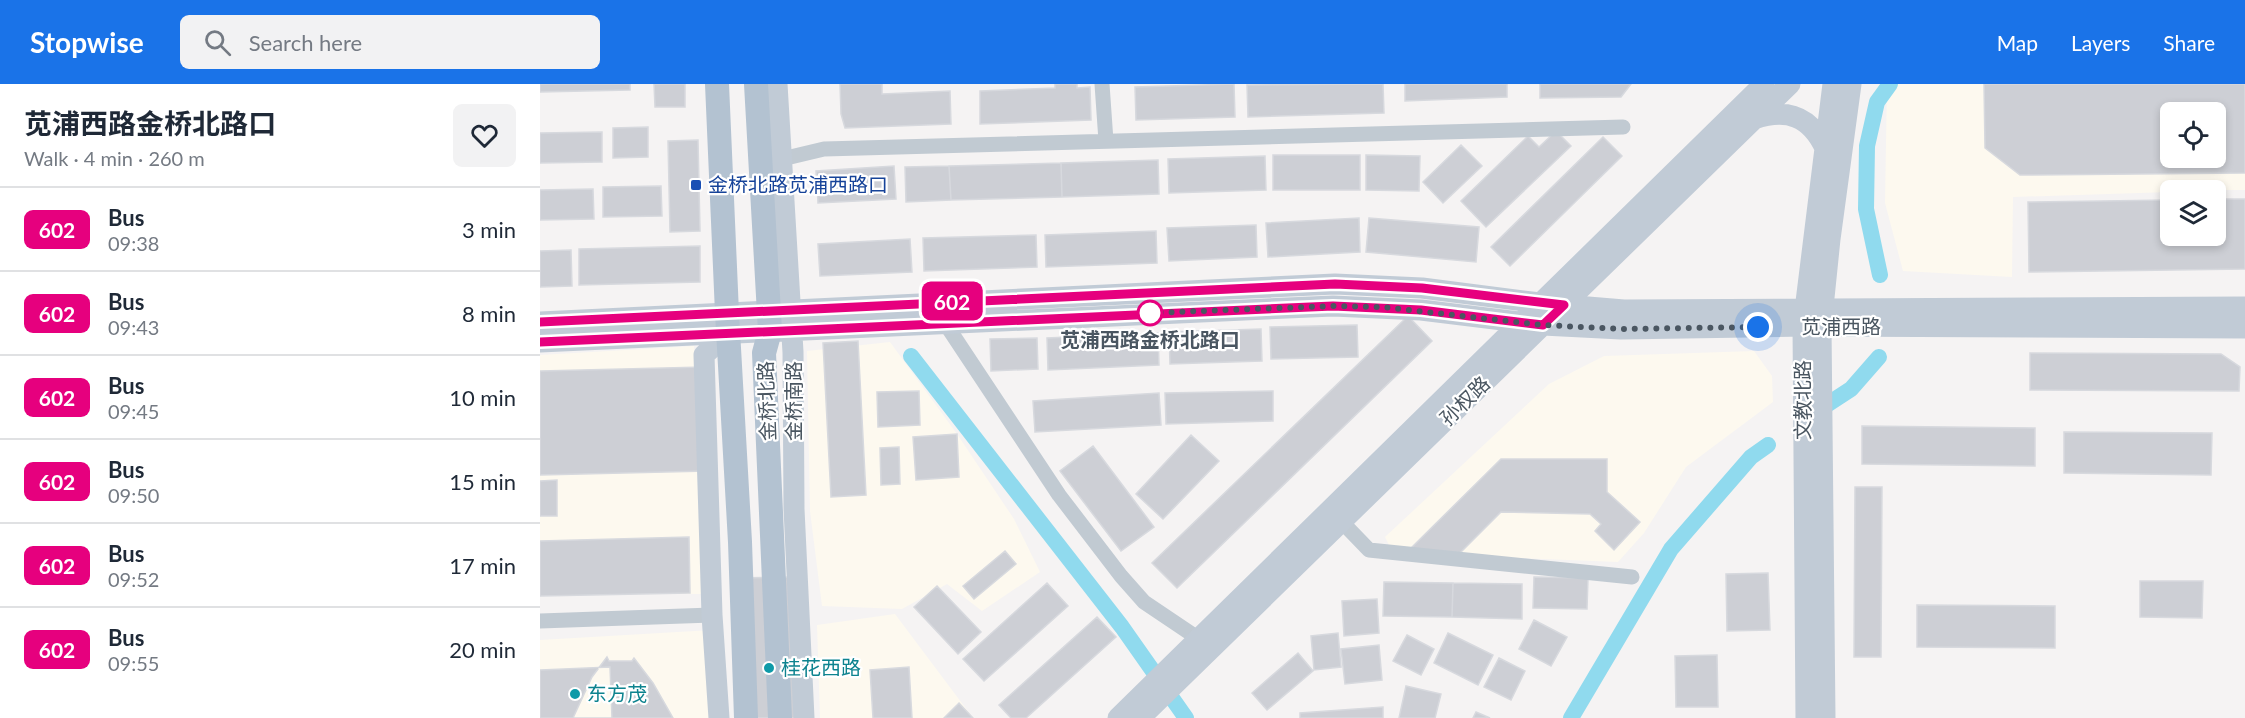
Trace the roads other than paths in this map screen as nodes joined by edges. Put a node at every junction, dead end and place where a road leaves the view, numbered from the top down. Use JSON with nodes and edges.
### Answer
{"nodes":[{"id":1,"x":717,"y":84,"type":"edge"},
{"id":2,"x":756,"y":84,"type":"edge"},
{"id":3,"x":777,"y":84,"type":"edge"},
{"id":4,"x":1102,"y":84,"type":"edge"},
{"id":5,"x":1764,"y":84,"type":"edge"},
{"id":6,"x":1790,"y":84,"type":"edge"},
{"id":7,"x":1833,"y":84,"type":"edge"},
{"id":8,"x":1851,"y":84,"type":"edge"},
{"id":9,"x":1754,"y":119,"type":"junction"},
{"id":10,"x":1623,"y":128,"type":"dead end"},
{"id":11,"x":1106,"y":141,"type":"junction"},
{"id":12,"x":1825,"y":148,"type":"junction"},
{"id":13,"x":782,"y":159,"type":"junction"},
{"id":14,"x":1540,"y":303,"type":"junction"},
{"id":15,"x":1564,"y":305,"type":"junction"},
{"id":16,"x":2245,"y":307,"type":"edge"},
{"id":17,"x":1813,"y":317,"type":"junction"},
{"id":18,"x":781,"y":321,"type":"junction"},
{"id":19,"x":540,"y":322,"type":"edge"},
{"id":20,"x":1520,"y":322,"type":"junction"},
{"id":21,"x":727,"y":323,"type":"junction"},
{"id":22,"x":945,"y":323,"type":"junction"},
{"id":23,"x":1543,"y":325,"type":"junction"},
{"id":24,"x":2245,"y":328,"type":"edge"},
{"id":25,"x":540,"y":342,"type":"edge"},
{"id":26,"x":1813,"y":456,"type":"junction"},
{"id":27,"x":794,"y":509,"type":"junction"},
{"id":28,"x":1341,"y":521,"type":"junction"},
{"id":29,"x":773,"y":553,"type":"junction"},
{"id":30,"x":1632,"y":577,"type":"dead end"},
{"id":31,"x":712,"y":615,"type":"junction"},
{"id":32,"x":540,"y":621,"type":"edge"},
{"id":33,"x":1199,"y":639,"type":"junction"},
{"id":34,"x":1190,"y":658,"type":"junction"},
{"id":35,"x":1150,"y":697,"type":"junction"},
{"id":36,"x":719,"y":718,"type":"edge"},
{"id":37,"x":746,"y":718,"type":"edge"},
{"id":38,"x":780,"y":718,"type":"edge"},
{"id":39,"x":804,"y":718,"type":"edge"},
{"id":40,"x":1118,"y":718,"type":"edge"},
{"id":41,"x":1140,"y":718,"type":"edge"},
{"id":42,"x":1806,"y":718,"type":"edge"},
{"id":43,"x":1825,"y":718,"type":"edge"}],
"edges":[{"from":1,"to":21,"type":"main road","name":"金桥北路"},
{"from":2,"to":18,"type":"main road","name":"金桥北路"},
{"from":3,"to":13,"type":"street","name":"金桥南路"},
{"from":4,"to":11,"type":"street"},
{"from":5,"to":14,"type":"street","name":"孙权路"},
{"from":6,"to":9,"type":"street","name":"孙权路"},
{"from":7,"to":12,"type":"street","name":"文教北路"},
{"from":8,"to":17,"type":"street","name":"文教北路"},
{"from":9,"to":12,"type":"street"},
{"from":9,"to":15,"type":"street","name":"孙权路"},
{"from":10,"to":11,"type":"street"},
{"from":11,"to":13,"type":"street"},
{"from":12,"to":17,"type":"street","name":"文教北路"},
{"from":13,"to":18,"type":"street","name":"金桥南路"},
{"from":14,"to":15,"type":"street","name":"苋浦西路"},
{"from":14,"to":18,"type":"street","name":"苋浦西路"},
{"from":14,"to":20,"type":"street","name":"孙权路"},
{"from":15,"to":17,"type":"street","name":"苋浦西路"},
{"from":15,"to":23,"type":"street","name":"孙权路"},
{"from":16,"to":17,"type":"street","name":"苋浦西路"},
{"from":17,"to":23,"type":"street","name":"苋浦西路"},
{"from":17,"to":24,"type":"street","name":"苋浦西路"},
{"from":17,"to":26,"type":"street","name":"文教北路"},
{"from":18,"to":21,"type":"street","name":"苋浦西路"},
{"from":18,"to":22,"type":"street","name":"苋浦西路"},
{"from":18,"to":27,"type":"street","name":"金桥南路"},
{"from":18,"to":29,"type":"main road","name":"金桥北路"},
{"from":19,"to":21,"type":"street"},
{"from":20,"to":22,"type":"street","name":"苋浦西路"},
{"from":20,"to":23,"type":"street","name":"苋浦西路"},
{"from":20,"to":33,"type":"street","name":"孙权路"},
{"from":21,"to":25,"type":"street","name":"苋浦西路"},
{"from":21,"to":31,"type":"street"},
{"from":21,"to":37,"type":"main road","name":"金桥北路"},
{"from":22,"to":33,"type":"street"},
{"from":23,"to":28,"type":"street","name":"孙权路"},
{"from":26,"to":42,"type":"street","name":"文教北路"},
{"from":26,"to":43,"type":"street","name":"文教北路"},
{"from":27,"to":29,"type":"street"},
{"from":27,"to":39,"type":"street","name":"金桥南路"},
{"from":28,"to":30,"type":"street"},
{"from":28,"to":34,"type":"street","name":"孙权路"},
{"from":29,"to":38,"type":"main road","name":"金桥北路"},
{"from":31,"to":32,"type":"street"},
{"from":31,"to":36,"type":"street"},
{"from":33,"to":34,"type":"street","name":"孙权路"},
{"from":34,"to":35,"type":"street","name":"孙权路"},
{"from":35,"to":40,"type":"street","name":"孙权路"},
{"from":35,"to":41,"type":"street","name":"孙权路"}]}
